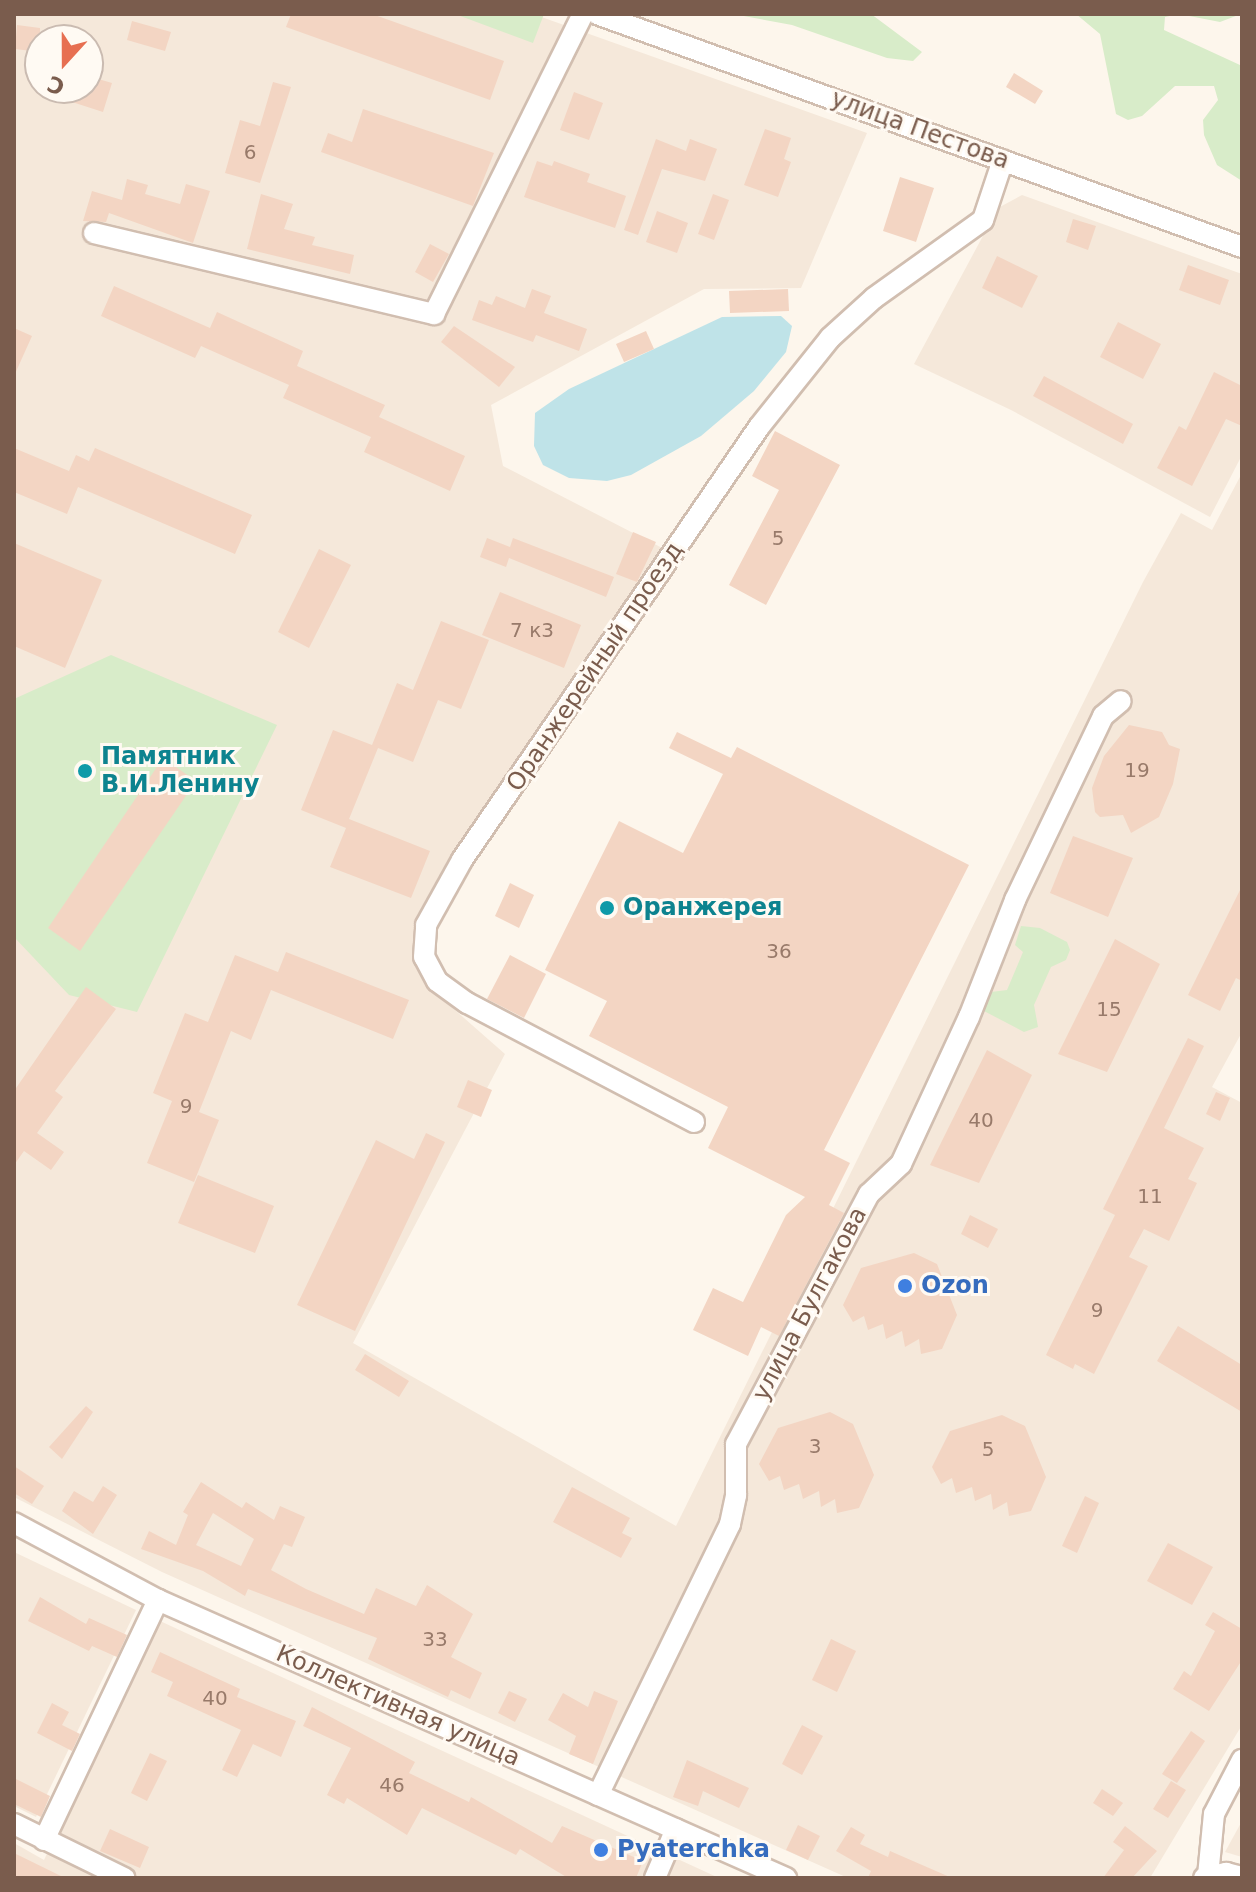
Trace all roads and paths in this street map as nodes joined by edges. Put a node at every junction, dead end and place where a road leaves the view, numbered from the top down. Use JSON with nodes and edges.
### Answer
{"nodes":[{"id":1,"x":583,"y":14,"type":"edge"},
{"id":2,"x":597,"y":14,"type":"edge"},
{"id":3,"x":1003,"y":160,"type":"junction"},
{"id":4,"x":94,"y":233,"type":"dead end"},
{"id":5,"x":1242,"y":247,"type":"edge"},
{"id":6,"x":1121,"y":701,"type":"dead end"},
{"id":7,"x":694,"y":1122,"type":"dead end"},
{"id":8,"x":14,"y":1523,"type":"edge"},
{"id":9,"x":158,"y":1600,"type":"junction"},
{"id":10,"x":1242,"y":1760,"type":"edge"},
{"id":11,"x":598,"y":1795,"type":"junction"},
{"id":12,"x":14,"y":1824,"type":"edge"},
{"id":13,"x":676,"y":1829,"type":"junction"},
{"id":14,"x":44,"y":1840,"type":"junction"},
{"id":15,"x":1206,"y":1877,"type":"edge"},
{"id":16,"x":1242,"y":1877,"type":"edge"},
{"id":17,"x":124,"y":1878,"type":"edge"},
{"id":18,"x":655,"y":1878,"type":"edge"},
{"id":19,"x":786,"y":1878,"type":"edge"}],
"edges":[{"from":1,"to":4,"type":"street"},
{"from":2,"to":3,"type":"street","name":"улица Пестова"},
{"from":3,"to":5,"type":"street","name":"улица Пестова"},
{"from":3,"to":7,"type":"street","name":"Оранжерейный проезд"},
{"from":6,"to":11,"type":"street","name":"улица Булгакова"},
{"from":8,"to":9,"type":"street","name":"Коллективная улица"},
{"from":9,"to":11,"type":"street","name":"Коллективная улица"},
{"from":9,"to":14,"type":"street"},
{"from":10,"to":15,"type":"street"},
{"from":11,"to":13,"type":"street","name":"Коллективная улица"},
{"from":12,"to":14,"type":"street"},
{"from":13,"to":18,"type":"street"},
{"from":13,"to":19,"type":"street","name":"Коллективная улица"},
{"from":14,"to":17,"type":"street"},
{"from":15,"to":16,"type":"street"}]}
